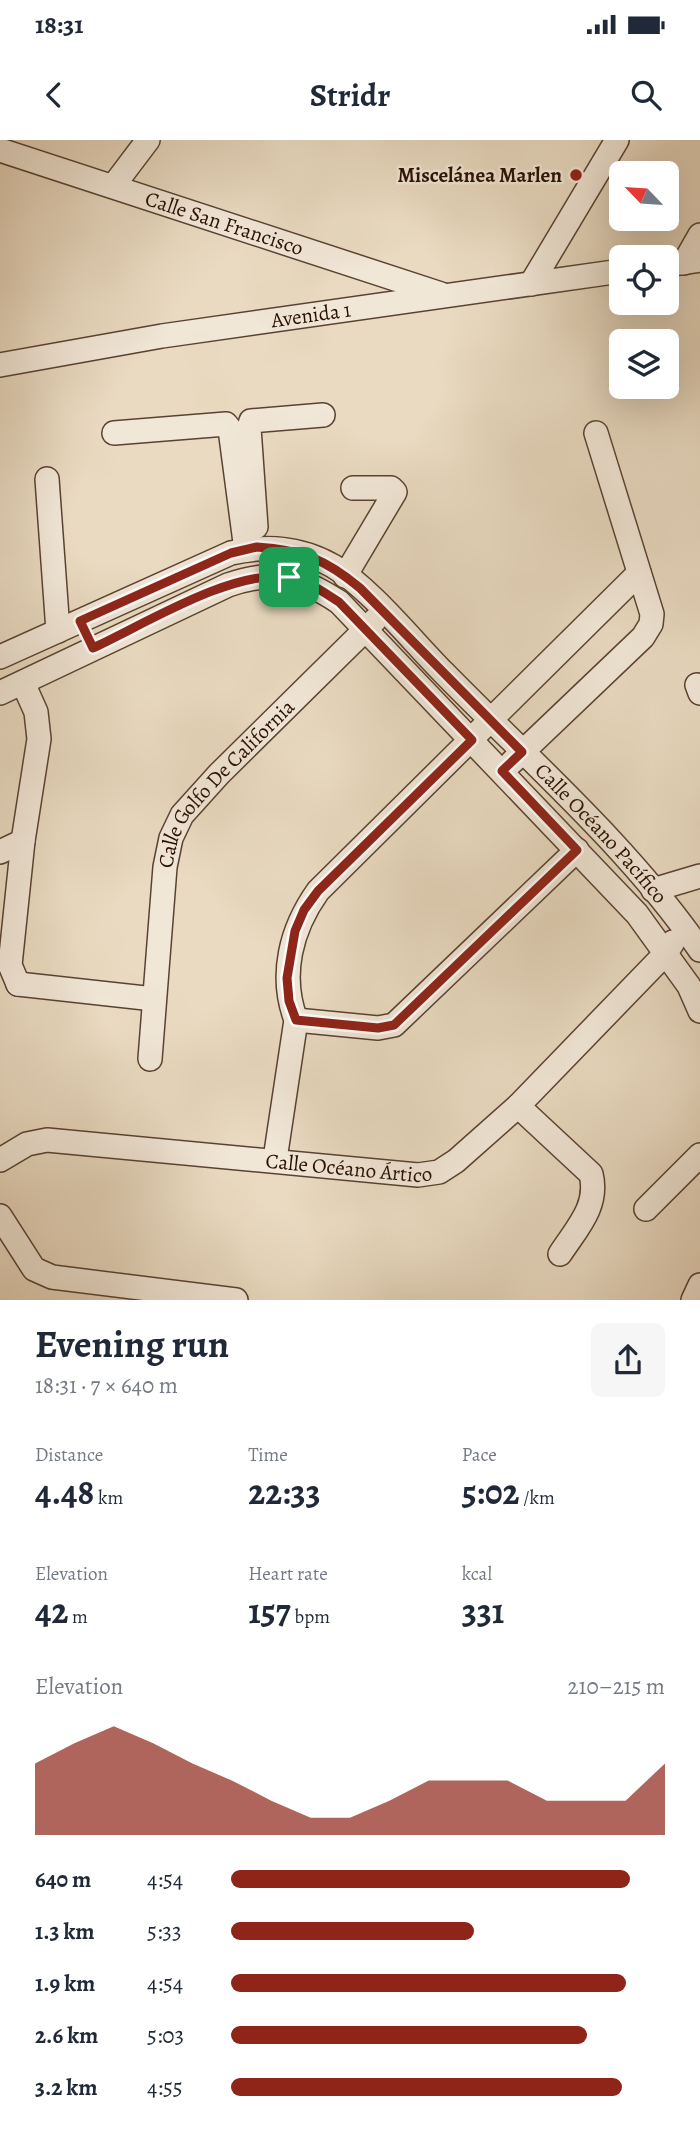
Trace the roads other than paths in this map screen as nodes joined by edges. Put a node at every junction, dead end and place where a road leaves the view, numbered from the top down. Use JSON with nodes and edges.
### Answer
{"nodes":[{"id":1,"x":148,"y":140,"type":"edge"},
{"id":2,"x":617,"y":140,"type":"edge"},
{"id":3,"x":0,"y":150,"type":"edge"},
{"id":4,"x":114,"y":185,"type":"junction"},
{"id":5,"x":700,"y":235,"type":"edge"},
{"id":6,"x":684,"y":263,"type":"edge"},
{"id":7,"x":609,"y":273,"type":"edge"},
{"id":8,"x":531,"y":284,"type":"junction"},
{"id":9,"x":448,"y":296,"type":"junction"},
{"id":10,"x":0,"y":365,"type":"edge"},
{"id":11,"x":323,"y":415,"type":"dead end"},
{"id":12,"x":114,"y":433,"type":"dead end"},
{"id":13,"x":596,"y":433,"type":"dead end"},
{"id":14,"x":47,"y":479,"type":"dead end"},
{"id":15,"x":353,"y":488,"type":"dead end"},
{"id":16,"x":252,"y":548,"type":"junction"},
{"id":17,"x":639,"y":573,"type":"junction"},
{"id":18,"x":345,"y":576,"type":"junction"},
{"id":19,"x":383,"y":612,"type":"junction"},
{"id":20,"x":80,"y":621,"type":"junction"},
{"id":21,"x":365,"y":629,"type":"junction"},
{"id":22,"x":58,"y":631,"type":"junction"},
{"id":23,"x":93,"y":648,"type":"junction"},
{"id":24,"x":0,"y":657,"type":"edge"},
{"id":25,"x":23,"y":683,"type":"junction"},
{"id":26,"x":0,"y":693,"type":"edge"},
{"id":27,"x":491,"y":721,"type":"junction"},
{"id":28,"x":472,"y":740,"type":"junction"},
{"id":29,"x":522,"y":752,"type":"junction"},
{"id":30,"x":502,"y":771,"type":"junction"},
{"id":31,"x":23,"y":841,"type":"junction"},
{"id":32,"x":577,"y":850,"type":"junction"},
{"id":33,"x":0,"y":852,"type":"edge"},
{"id":34,"x":700,"y":876,"type":"edge"},
{"id":35,"x":653,"y":890,"type":"junction"},
{"id":36,"x":683,"y":926,"type":"junction"},
{"id":37,"x":700,"y":950,"type":"edge"},
{"id":38,"x":666,"y":953,"type":"junction"},
{"id":39,"x":9,"y":989,"type":"edge"},
{"id":40,"x":154,"y":999,"type":"junction"},
{"id":41,"x":700,"y":1011,"type":"edge"},
{"id":42,"x":296,"y":1020,"type":"junction"},
{"id":43,"x":150,"y":1059,"type":"dead end"},
{"id":44,"x":518,"y":1106,"type":"junction"},
{"id":45,"x":700,"y":1155,"type":"edge"},
{"id":46,"x":275,"y":1159,"type":"junction"},
{"id":47,"x":0,"y":1160,"type":"edge"},
{"id":48,"x":646,"y":1209,"type":"dead end"},
{"id":49,"x":0,"y":1216,"type":"edge"},
{"id":50,"x":560,"y":1254,"type":"dead end"},
{"id":51,"x":700,"y":1285,"type":"edge"},
{"id":52,"x":236,"y":1300,"type":"edge"},
{"id":53,"x":693,"y":1300,"type":"edge"}],
"edges":[{"from":1,"to":4,"type":"street"},
{"from":2,"to":8,"type":"street"},
{"from":3,"to":4,"type":"street","name":"Calle San Francisco"},
{"from":4,"to":9,"type":"street","name":"Calle San Francisco"},
{"from":5,"to":6,"type":"street"},
{"from":7,"to":8,"type":"street","name":"Avenida 1"},
{"from":8,"to":9,"type":"street","name":"Avenida 1"},
{"from":9,"to":10,"type":"street","name":"Avenida 1"},
{"from":11,"to":16,"type":"street"},
{"from":12,"to":16,"type":"street"},
{"from":13,"to":17,"type":"street"},
{"from":14,"to":22,"type":"street"},
{"from":15,"to":18,"type":"street"},
{"from":16,"to":18,"type":"street","name":"Calle Océano Pacífico"},
{"from":16,"to":20,"type":"street","name":"Calle Océano Pacífico"},
{"from":17,"to":27,"type":"street"},
{"from":17,"to":29,"type":"street"},
{"from":18,"to":19,"type":"street","name":"Calle Océano Pacífico"},
{"from":19,"to":21,"type":"street","name":"Calle Golfo De California"},
{"from":19,"to":27,"type":"street","name":"Calle Océano Pacífico"},
{"from":20,"to":22,"type":"street","name":"Calle Océano Pacífico"},
{"from":20,"to":23,"type":"street"},
{"from":21,"to":23,"type":"street","name":"Calle Océano Pacífico"},
{"from":21,"to":28,"type":"street","name":"Calle Océano Pacífico"},
{"from":21,"to":40,"type":"street","name":"Calle Golfo De California"},
{"from":22,"to":24,"type":"street","name":"Calle Océano Pacífico"},
{"from":23,"to":25,"type":"street","name":"Calle Océano Pacífico"},
{"from":25,"to":26,"type":"street","name":"Calle Océano Pacífico"},
{"from":25,"to":31,"type":"street"},
{"from":27,"to":28,"type":"street"},
{"from":27,"to":29,"type":"street","name":"Calle Océano Pacífico"},
{"from":28,"to":30,"type":"street","name":"Calle Océano Pacífico"},
{"from":28,"to":42,"type":"street"},
{"from":29,"to":30,"type":"street"},
{"from":29,"to":35,"type":"street","name":"Calle Océano Pacífico"},
{"from":30,"to":32,"type":"street","name":"Calle Océano Pacífico"},
{"from":31,"to":33,"type":"street"},
{"from":31,"to":39,"type":"street"},
{"from":32,"to":38,"type":"street","name":"Calle Océano Pacífico"},
{"from":32,"to":42,"type":"street"},
{"from":34,"to":35,"type":"street"},
{"from":35,"to":36,"type":"street","name":"Calle Océano Pacífico"},
{"from":36,"to":37,"type":"street","name":"Calle Océano Pacífico"},
{"from":36,"to":38,"type":"street","name":"Calle Océano Ártico"},
{"from":38,"to":41,"type":"street","name":"Calle Océano Pacífico"},
{"from":38,"to":44,"type":"street","name":"Calle Océano Ártico"},
{"from":39,"to":40,"type":"street"},
{"from":40,"to":43,"type":"street","name":"Calle Golfo De California"},
{"from":42,"to":46,"type":"street"},
{"from":44,"to":46,"type":"street","name":"Calle Océano Ártico"},
{"from":44,"to":50,"type":"street"},
{"from":45,"to":48,"type":"street"},
{"from":46,"to":47,"type":"street","name":"Calle Océano Ártico"},
{"from":49,"to":52,"type":"street"},
{"from":51,"to":53,"type":"street"}]}
